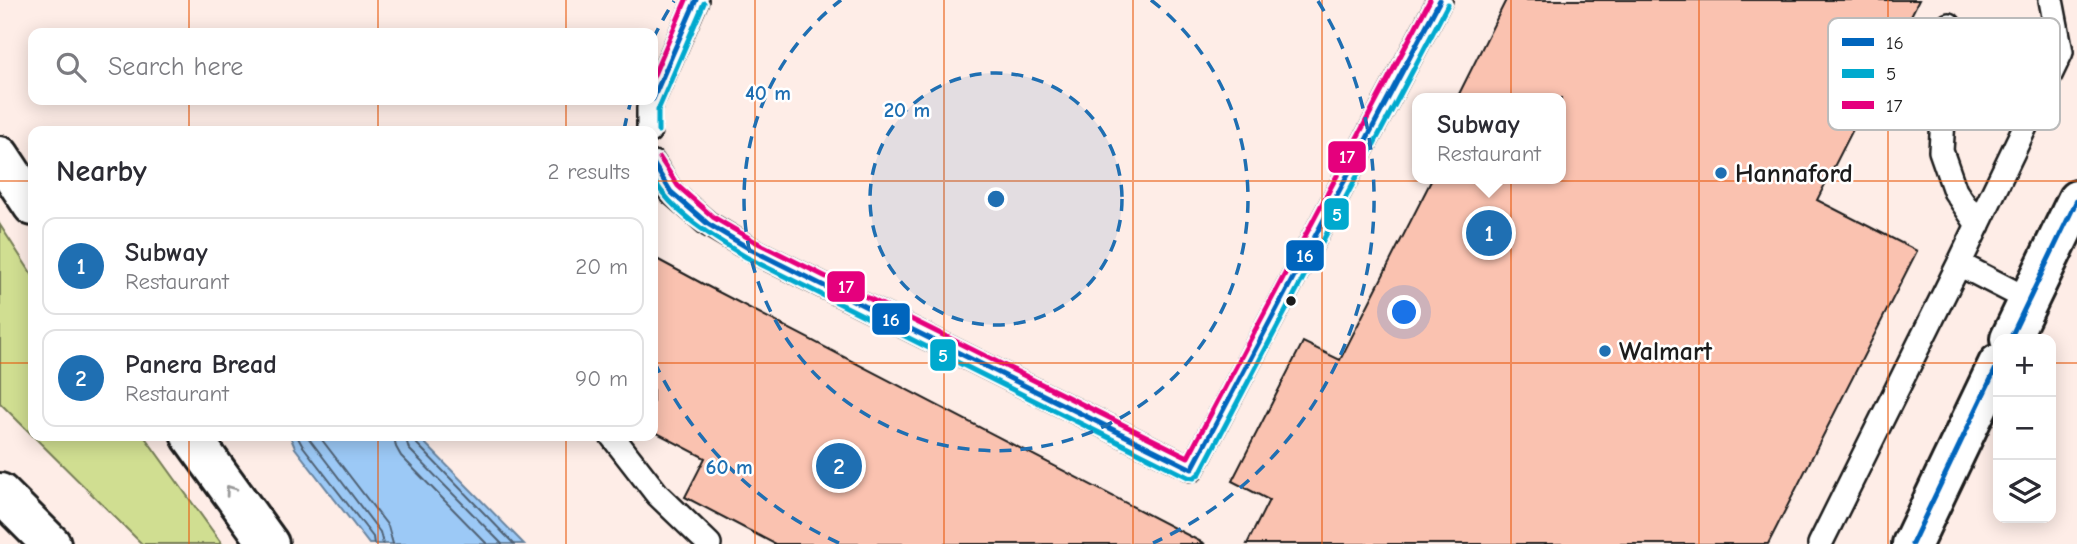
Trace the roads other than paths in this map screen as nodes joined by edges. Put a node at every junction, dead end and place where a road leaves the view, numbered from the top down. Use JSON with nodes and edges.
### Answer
{"nodes":[{"id":1,"x":696,"y":0,"type":"edge"},
{"id":2,"x":1440,"y":0,"type":"edge"},
{"id":3,"x":2051,"y":0,"type":"edge"},
{"id":4,"x":2057,"y":18,"type":"edge"},
{"id":5,"x":2060,"y":28,"type":"edge"},
{"id":6,"x":2069,"y":56,"type":"edge"},
{"id":7,"x":2060,"y":73,"type":"edge"},
{"id":8,"x":658,"y":87,"type":"edge"},
{"id":9,"x":650,"y":105,"type":"edge"},
{"id":10,"x":649,"y":126,"type":"edge"},
{"id":11,"x":1942,"y":130,"type":"edge"},
{"id":12,"x":2029,"y":130,"type":"edge"},
{"id":13,"x":0,"y":156,"type":"edge"},
{"id":14,"x":658,"y":171,"type":"edge"},
{"id":15,"x":28,"y":198,"type":"edge"},
{"id":16,"x":2077,"y":200,"type":"edge"},
{"id":17,"x":1978,"y":225,"type":"junction"},
{"id":18,"x":1959,"y":264,"type":"junction"},
{"id":19,"x":2029,"y":300,"type":"junction"},
{"id":20,"x":2012,"y":334,"type":"edge"},
{"id":21,"x":1993,"y":374,"type":"edge"},
{"id":22,"x":195,"y":441,"type":"edge"},
{"id":23,"x":616,"y":441,"type":"edge"},
{"id":24,"x":0,"y":493,"type":"edge"},
{"id":25,"x":51,"y":544,"type":"edge"},
{"id":26,"x":269,"y":544,"type":"edge"},
{"id":27,"x":709,"y":544,"type":"edge"},
{"id":28,"x":1820,"y":544,"type":"edge"},
{"id":29,"x":1912,"y":544,"type":"edge"}],
"edges":[{"from":1,"to":8,"type":"lane"},
{"from":2,"to":14,"type":"lane"},
{"from":3,"to":4,"type":"lane"},
{"from":5,"to":6,"type":"lane"},
{"from":6,"to":7,"type":"lane"},
{"from":9,"to":10,"type":"lane"},
{"from":11,"to":17,"type":"lane"},
{"from":12,"to":17,"type":"lane"},
{"from":13,"to":15,"type":"main road"},
{"from":16,"to":19,"type":"main road"},
{"from":17,"to":18,"type":"lane"},
{"from":18,"to":19,"type":"lane"},
{"from":18,"to":28,"type":"lane"},
{"from":19,"to":20,"type":"main road"},
{"from":21,"to":29,"type":"main road"},
{"from":26,"to":22,"type":"main road","one_way":true},
{"from":23,"to":27,"type":"lane"},
{"from":24,"to":25,"type":"main road"}]}
